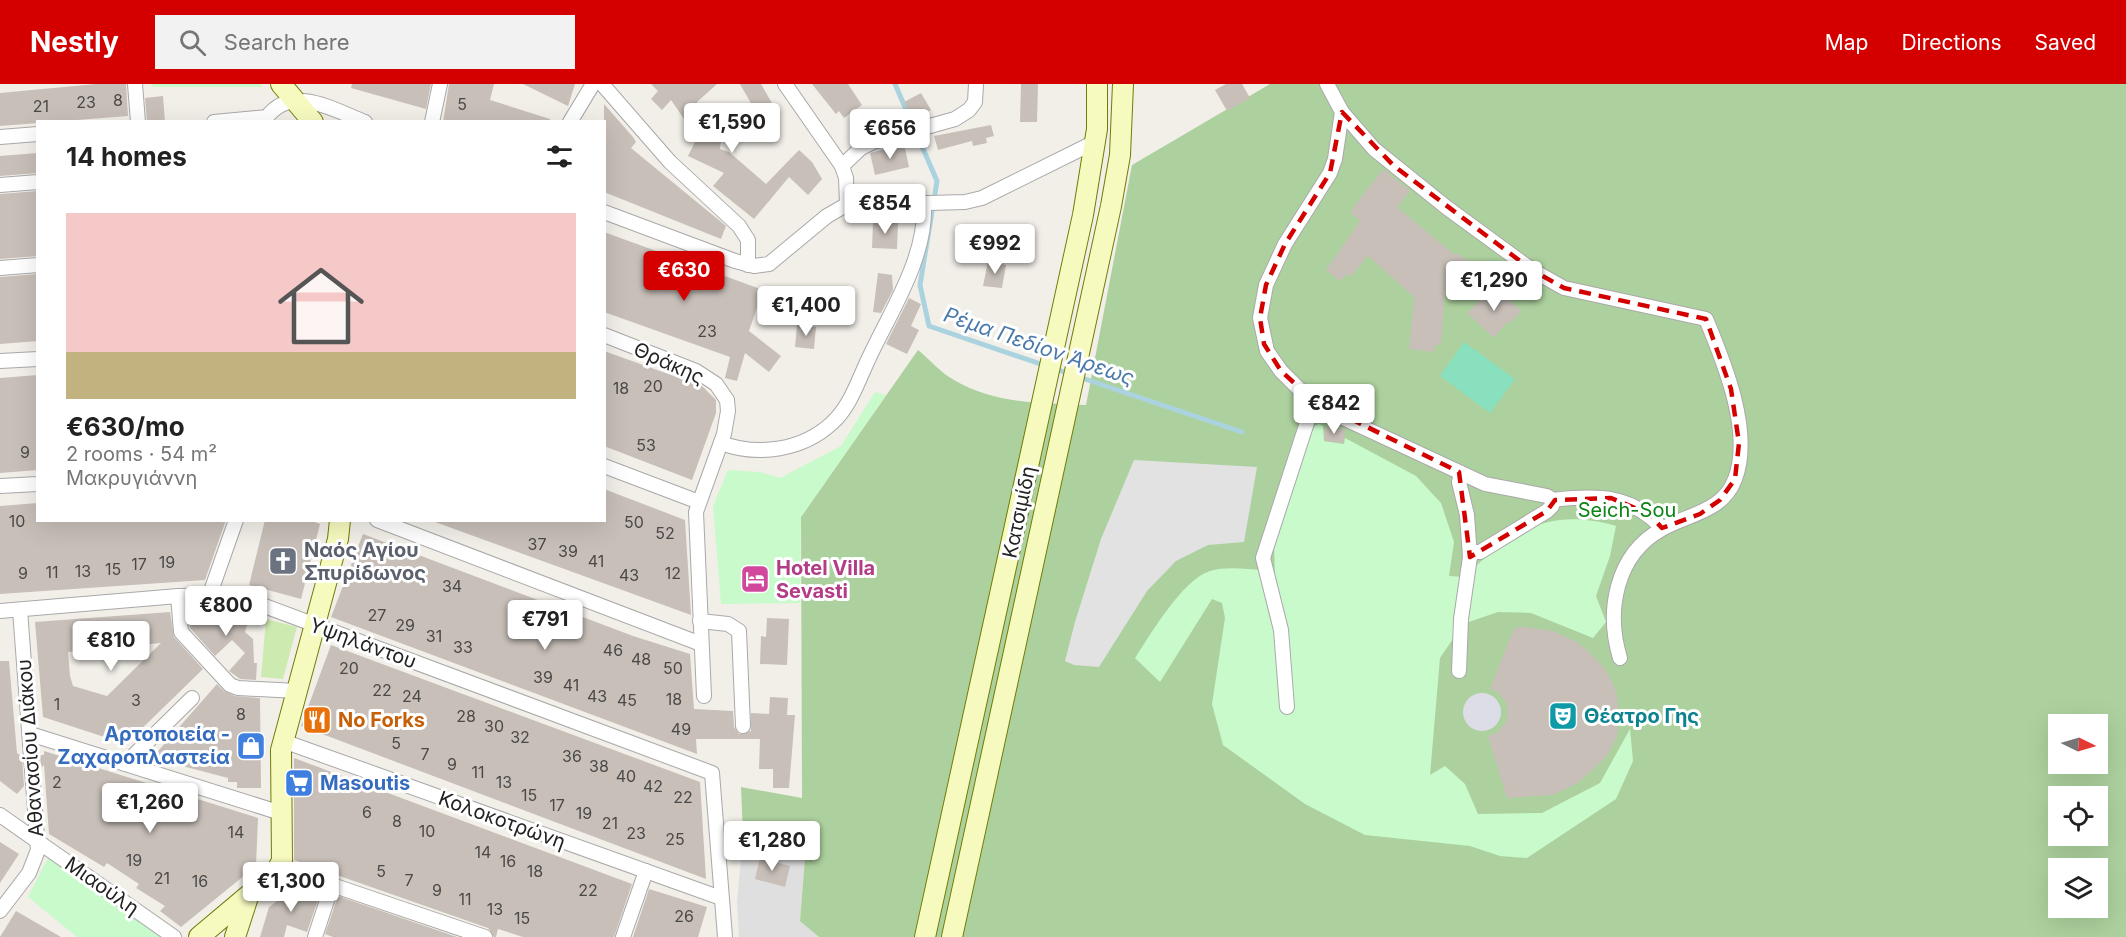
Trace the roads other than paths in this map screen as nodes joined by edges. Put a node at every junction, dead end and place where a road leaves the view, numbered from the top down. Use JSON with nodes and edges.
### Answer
{"nodes":[{"id":1,"x":135,"y":84,"type":"edge"},
{"id":2,"x":440,"y":84,"type":"edge"},
{"id":3,"x":593,"y":84,"type":"edge"},
{"id":4,"x":602,"y":84,"type":"edge"},
{"id":5,"x":785,"y":84,"type":"edge"},
{"id":6,"x":976,"y":84,"type":"edge"},
{"id":7,"x":1097,"y":84,"type":"edge"},
{"id":8,"x":1123,"y":84,"type":"edge"},
{"id":9,"x":1327,"y":84,"type":"edge"},
{"id":10,"x":287,"y":91,"type":"edge"},
{"id":11,"x":1342,"y":112,"type":"junction"},
{"id":12,"x":267,"y":119,"type":"edge"},
{"id":13,"x":138,"y":120,"type":"edge"},
{"id":14,"x":249,"y":120,"type":"edge"},
{"id":15,"x":310,"y":120,"type":"edge"},
{"id":16,"x":360,"y":120,"type":"edge"},
{"id":17,"x":432,"y":120,"type":"edge"},
{"id":18,"x":571,"y":120,"type":"edge"},
{"id":19,"x":36,"y":134,"type":"edge"},
{"id":20,"x":0,"y":137,"type":"edge"},
{"id":21,"x":1095,"y":142,"type":"junction"},
{"id":22,"x":842,"y":166,"type":"junction"},
{"id":23,"x":36,"y":182,"type":"edge"},
{"id":24,"x":0,"y":185,"type":"edge"},
{"id":25,"x":931,"y":202,"type":"junction"},
{"id":26,"x":847,"y":203,"type":"junction"},
{"id":27,"x":606,"y":213,"type":"edge"},
{"id":28,"x":36,"y":265,"type":"edge"},
{"id":29,"x":753,"y":266,"type":"junction"},
{"id":30,"x":0,"y":268,"type":"edge"},
{"id":31,"x":606,"y":336,"type":"edge"},
{"id":32,"x":36,"y":359,"type":"edge"},
{"id":33,"x":0,"y":361,"type":"edge"},
{"id":34,"x":1314,"y":401,"type":"junction"},
{"id":35,"x":721,"y":443,"type":"junction"},
{"id":36,"x":606,"y":467,"type":"edge"},
{"id":37,"x":1461,"y":473,"type":"junction"},
{"id":38,"x":36,"y":484,"type":"edge"},
{"id":39,"x":0,"y":486,"type":"edge"},
{"id":40,"x":1553,"y":501,"type":"junction"},
{"id":41,"x":699,"y":502,"type":"junction"},
{"id":42,"x":236,"y":522,"type":"edge"},
{"id":43,"x":340,"y":522,"type":"edge"},
{"id":44,"x":382,"y":522,"type":"edge"},
{"id":45,"x":1662,"y":528,"type":"junction"},
{"id":46,"x":1470,"y":556,"type":"junction"},
{"id":47,"x":210,"y":594,"type":"junction"},
{"id":48,"x":178,"y":596,"type":"junction"},
{"id":49,"x":20,"y":610,"type":"junction"},
{"id":50,"x":0,"y":611,"type":"edge"},
{"id":51,"x":700,"y":621,"type":"junction"},
{"id":52,"x":315,"y":625,"type":"junction"},
{"id":53,"x":701,"y":644,"type":"junction"},
{"id":54,"x":1620,"y":658,"type":"dead end"},
{"id":55,"x":1459,"y":670,"type":"dead end"},
{"id":56,"x":297,"y":691,"type":"junction"},
{"id":57,"x":704,"y":696,"type":"dead end"},
{"id":58,"x":192,"y":698,"type":"dead end"},
{"id":59,"x":1287,"y":707,"type":"dead end"},
{"id":60,"x":743,"y":726,"type":"dead end"},
{"id":61,"x":30,"y":734,"type":"junction"},
{"id":62,"x":283,"y":741,"type":"junction"},
{"id":63,"x":125,"y":764,"type":"junction"},
{"id":64,"x":281,"y":813,"type":"junction"},
{"id":65,"x":0,"y":815,"type":"edge"},
{"id":66,"x":38,"y":842,"type":"junction"},
{"id":67,"x":279,"y":867,"type":"junction"},
{"id":68,"x":646,"y":871,"type":"junction"},
{"id":69,"x":332,"y":885,"type":"junction"},
{"id":70,"x":247,"y":898,"type":"junction"},
{"id":71,"x":721,"y":898,"type":"junction"},
{"id":72,"x":1,"y":907,"type":"edge"},
{"id":73,"x":174,"y":937,"type":"edge"},
{"id":74,"x":199,"y":937,"type":"edge"},
{"id":75,"x":235,"y":937,"type":"edge"},
{"id":76,"x":315,"y":937,"type":"edge"},
{"id":77,"x":485,"y":937,"type":"edge"},
{"id":78,"x":623,"y":937,"type":"edge"},
{"id":79,"x":725,"y":937,"type":"edge"},
{"id":80,"x":925,"y":937,"type":"edge"},
{"id":81,"x":952,"y":937,"type":"edge"}],
"edges":[{"from":1,"to":13,"type":"street"},
{"from":2,"to":17,"type":"street"},
{"from":3,"to":18,"type":"street"},
{"from":4,"to":29,"type":"street"},
{"from":5,"to":22,"type":"street"},
{"from":6,"to":22,"type":"street"},
{"from":7,"to":21,"type":"main road","name":"Κατσιμίδη"},
{"from":8,"to":81,"type":"main road","name":"Κατσιμίδη"},
{"from":9,"to":11,"type":"street"},
{"from":10,"to":12,"type":"street"},
{"from":10,"to":15,"type":"main road"},
{"from":10,"to":16,"type":"street"},
{"from":11,"to":34,"type":"street"},
{"from":11,"to":45,"type":"street"},
{"from":12,"to":14,"type":"street"},
{"from":19,"to":20,"type":"street"},
{"from":21,"to":25,"type":"street"},
{"from":21,"to":80,"type":"main road","name":"Κατσιμίδη"},
{"from":22,"to":26,"type":"street"},
{"from":23,"to":24,"type":"street"},
{"from":25,"to":26,"type":"street"},
{"from":25,"to":35,"type":"street"},
{"from":26,"to":29,"type":"street"},
{"from":27,"to":29,"type":"street"},
{"from":28,"to":30,"type":"street"},
{"from":31,"to":35,"type":"street","name":"Θράκης"},
{"from":32,"to":33,"type":"street"},
{"from":34,"to":37,"type":"street"},
{"from":34,"to":59,"type":"street"},
{"from":35,"to":41,"type":"street","name":"Θράκης"},
{"from":36,"to":41,"type":"street"},
{"from":37,"to":40,"type":"street"},
{"from":37,"to":46,"type":"street"},
{"from":38,"to":39,"type":"street"},
{"from":40,"to":45,"type":"street"},
{"from":40,"to":46,"type":"street"},
{"from":41,"to":51,"type":"street","name":"Θράκης"},
{"from":42,"to":47,"type":"street"},
{"from":43,"to":52,"type":"main road"},
{"from":44,"to":53,"type":"street"},
{"from":45,"to":54,"type":"street"},
{"from":46,"to":55,"type":"street"},
{"from":47,"to":48,"type":"street","name":"Υψηλάντου"},
{"from":47,"to":52,"type":"street","name":"Υψηλάντου"},
{"from":48,"to":49,"type":"street","name":"Υψηλάντου"},
{"from":48,"to":56,"type":"street"},
{"from":49,"to":50,"type":"street","name":"Υψηλάντου"},
{"from":49,"to":61,"type":"street","name":"Αθανασίου Διάκου"},
{"from":51,"to":53,"type":"street","name":"Θράκης"},
{"from":51,"to":60,"type":"street"},
{"from":52,"to":56,"type":"main road"},
{"from":52,"to":71,"type":"street","name":"Υψηλάντου"},
{"from":53,"to":57,"type":"street","name":"Θράκης"},
{"from":56,"to":62,"type":"main road"},
{"from":58,"to":63,"type":"street"},
{"from":61,"to":63,"type":"street"},
{"from":61,"to":66,"type":"street","name":"Αθανασίου Διάκου"},
{"from":62,"to":64,"type":"main road"},
{"from":62,"to":68,"type":"street","name":"Κολοκοτρώνη"},
{"from":63,"to":64,"type":"street"},
{"from":64,"to":67,"type":"main road"},
{"from":65,"to":66,"type":"street","name":"Μιαούλη"},
{"from":66,"to":72,"type":"street","name":"Αθανασίου Διάκου"},
{"from":66,"to":73,"type":"street","name":"Μιαούλη"},
{"from":67,"to":69,"type":"street"},
{"from":67,"to":70,"type":"main road"},
{"from":68,"to":71,"type":"street","name":"Κολοκοτρώνη"},
{"from":68,"to":78,"type":"street"},
{"from":69,"to":76,"type":"street"},
{"from":69,"to":77,"type":"street"},
{"from":70,"to":74,"type":"main road"},
{"from":70,"to":75,"type":"main road"},
{"from":71,"to":79,"type":"street"}]}
